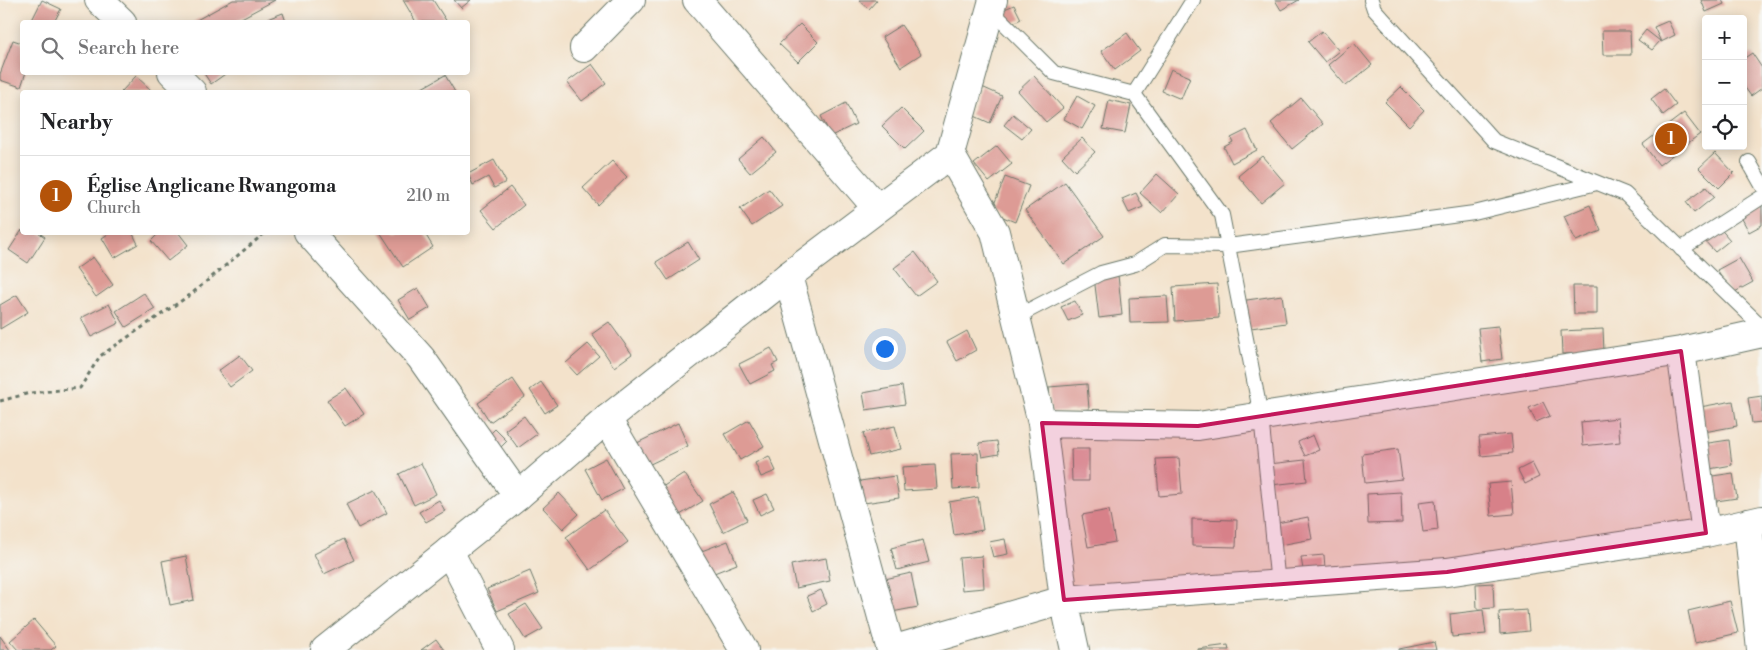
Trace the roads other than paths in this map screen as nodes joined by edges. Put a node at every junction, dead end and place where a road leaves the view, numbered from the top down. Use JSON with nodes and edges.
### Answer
{"nodes":[{"id":1,"x":99,"y":0,"type":"edge"},
{"id":2,"x":631,"y":0,"type":"edge"},
{"id":3,"x":697,"y":0,"type":"edge"},
{"id":4,"x":1193,"y":0,"type":"edge"},
{"id":5,"x":1371,"y":0,"type":"edge"},
{"id":6,"x":989,"y":3,"type":"edge"},
{"id":7,"x":120,"y":20,"type":"edge"},
{"id":8,"x":584,"y":48,"type":"dead end"},
{"id":9,"x":175,"y":75,"type":"edge"},
{"id":10,"x":190,"y":90,"type":"edge"},
{"id":11,"x":1134,"y":94,"type":"junction"},
{"id":12,"x":950,"y":154,"type":"junction"},
{"id":13,"x":1749,"y":162,"type":"dead end"},
{"id":14,"x":1597,"y":183,"type":"junction"},
{"id":15,"x":1762,"y":185,"type":"edge"},
{"id":16,"x":1762,"y":198,"type":"edge"},
{"id":17,"x":877,"y":208,"type":"junction"},
{"id":18,"x":311,"y":235,"type":"edge"},
{"id":19,"x":1228,"y":246,"type":"junction"},
{"id":20,"x":1682,"y":249,"type":"junction"},
{"id":21,"x":788,"y":276,"type":"junction"},
{"id":22,"x":1016,"y":317,"type":"junction"},
{"id":23,"x":1762,"y":327,"type":"edge"},
{"id":24,"x":1762,"y":332,"type":"edge"},
{"id":25,"x":1681,"y":351,"type":"junction"},
{"id":26,"x":1261,"y":416,"type":"junction"},
{"id":27,"x":607,"y":419,"type":"junction"},
{"id":28,"x":1042,"y":422,"type":"junction"},
{"id":29,"x":518,"y":496,"type":"junction"},
{"id":30,"x":1755,"y":521,"type":"edge"},
{"id":31,"x":1706,"y":532,"type":"junction"},
{"id":32,"x":448,"y":551,"type":"junction"},
{"id":33,"x":1278,"y":584,"type":"junction"},
{"id":34,"x":1064,"y":600,"type":"junction"},
{"id":35,"x":326,"y":650,"type":"edge"},
{"id":36,"x":500,"y":650,"type":"edge"},
{"id":37,"x":744,"y":650,"type":"edge"},
{"id":38,"x":892,"y":650,"type":"edge"},
{"id":39,"x":1075,"y":650,"type":"edge"},
{"id":40,"x":1761,"y":650,"type":"edge"}],
"edges":[{"from":1,"to":7,"type":"street"},
{"from":2,"to":8,"type":"street"},
{"from":3,"to":17,"type":"street"},
{"from":4,"to":11,"type":"lane"},
{"from":5,"to":14,"type":"lane"},
{"from":6,"to":11,"type":"lane"},
{"from":6,"to":12,"type":"street"},
{"from":9,"to":10,"type":"street"},
{"from":11,"to":19,"type":"lane"},
{"from":12,"to":17,"type":"street"},
{"from":12,"to":22,"type":"street"},
{"from":13,"to":15,"type":"lane"},
{"from":14,"to":19,"type":"lane"},
{"from":14,"to":20,"type":"lane"},
{"from":16,"to":20,"type":"lane"},
{"from":17,"to":21,"type":"street"},
{"from":18,"to":29,"type":"street"},
{"from":19,"to":22,"type":"lane"},
{"from":19,"to":26,"type":"lane"},
{"from":20,"to":23,"type":"lane"},
{"from":21,"to":27,"type":"street"},
{"from":21,"to":38,"type":"street"},
{"from":22,"to":28,"type":"street"},
{"from":24,"to":25,"type":"street"},
{"from":25,"to":26,"type":"street"},
{"from":25,"to":31,"type":"street"},
{"from":26,"to":28,"type":"street"},
{"from":26,"to":33,"type":"lane"},
{"from":27,"to":29,"type":"street"},
{"from":27,"to":37,"type":"street"},
{"from":28,"to":34,"type":"street"},
{"from":29,"to":32,"type":"street"},
{"from":30,"to":31,"type":"street"},
{"from":30,"to":40,"type":"street"},
{"from":31,"to":33,"type":"street"},
{"from":32,"to":35,"type":"street"},
{"from":32,"to":36,"type":"street"},
{"from":33,"to":34,"type":"street"},
{"from":34,"to":38,"type":"street"},
{"from":34,"to":39,"type":"street"}]}
